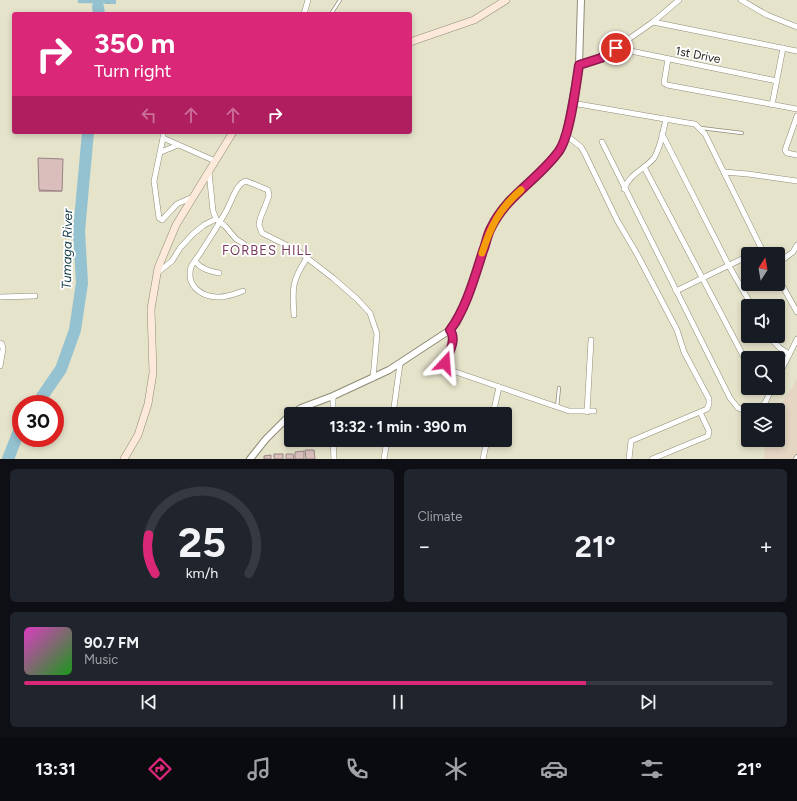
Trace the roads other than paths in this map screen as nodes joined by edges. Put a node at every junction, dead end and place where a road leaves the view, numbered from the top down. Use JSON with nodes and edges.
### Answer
{"nodes":[{"id":1,"x":308,"y":0,"type":"edge"},
{"id":2,"x":340,"y":0,"type":"edge"},
{"id":3,"x":506,"y":0,"type":"edge"},
{"id":4,"x":581,"y":0,"type":"edge"},
{"id":5,"x":679,"y":0,"type":"edge"},
{"id":6,"x":741,"y":0,"type":"edge"},
{"id":7,"x":305,"y":12,"type":"edge"},
{"id":8,"x":332,"y":12,"type":"edge"},
{"id":9,"x":653,"y":22,"type":"junction"},
{"id":10,"x":797,"y":28,"type":"edge"},
{"id":11,"x":412,"y":41,"type":"edge"},
{"id":12,"x":616,"y":48,"type":"junction"},
{"id":13,"x":783,"y":48,"type":"junction"},
{"id":14,"x":797,"y":51,"type":"edge"},
{"id":15,"x":668,"y":59,"type":"junction"},
{"id":16,"x":579,"y":65,"type":"junction"},
{"id":17,"x":777,"y":81,"type":"junction"},
{"id":18,"x":572,"y":104,"type":"junction"},
{"id":19,"x":772,"y":105,"type":"junction"},
{"id":20,"x":797,"y":109,"type":"edge"},
{"id":21,"x":797,"y":118,"type":"edge"},
{"id":22,"x":666,"y":119,"type":"junction"},
{"id":23,"x":699,"y":127,"type":"junction"},
{"id":24,"x":742,"y":133,"type":"dead end"},
{"id":25,"x":163,"y":134,"type":"edge"},
{"id":26,"x":232,"y":134,"type":"edge"},
{"id":27,"x":662,"y":134,"type":"junction"},
{"id":28,"x":566,"y":135,"type":"junction"},
{"id":29,"x":790,"y":137,"type":"junction"},
{"id":30,"x":162,"y":138,"type":"junction"},
{"id":31,"x":797,"y":138,"type":"edge"},
{"id":32,"x":602,"y":142,"type":"dead end"},
{"id":33,"x":178,"y":145,"type":"junction"},
{"id":34,"x":161,"y":152,"type":"junction"},
{"id":35,"x":797,"y":155,"type":"edge"},
{"id":36,"x":214,"y":161,"type":"junction"},
{"id":37,"x":644,"y":167,"type":"junction"},
{"id":38,"x":209,"y":171,"type":"junction"},
{"id":39,"x":724,"y":172,"type":"junction"},
{"id":40,"x":797,"y":181,"type":"edge"},
{"id":41,"x":624,"y":189,"type":"junction"},
{"id":42,"x":193,"y":197,"type":"junction"},
{"id":43,"x":218,"y":220,"type":"junction"},
{"id":44,"x":244,"y":244,"type":"dead end"},
{"id":45,"x":797,"y":245,"type":"edge"},
{"id":46,"x":760,"y":247,"type":"edge"},
{"id":47,"x":307,"y":258,"type":"junction"},
{"id":48,"x":785,"y":258,"type":"edge"},
{"id":49,"x":741,"y":260,"type":"edge"},
{"id":50,"x":195,"y":261,"type":"junction"},
{"id":51,"x":729,"y":266,"type":"junction"},
{"id":52,"x":157,"y":273,"type":"junction"},
{"id":53,"x":219,"y":273,"type":"dead end"},
{"id":54,"x":703,"y":279,"type":"junction"},
{"id":55,"x":676,"y":291,"type":"junction"},
{"id":56,"x":785,"y":291,"type":"edge"},
{"id":57,"x":243,"y":292,"type":"dead end"},
{"id":58,"x":35,"y":296,"type":"dead end"},
{"id":59,"x":0,"y":297,"type":"edge"},
{"id":60,"x":748,"y":299,"type":"edge"},
{"id":61,"x":797,"y":312,"type":"edge"},
{"id":62,"x":294,"y":315,"type":"dead end"},
{"id":63,"x":450,"y":330,"type":"junction"},
{"id":64,"x":797,"y":339,"type":"edge"},
{"id":65,"x":591,"y":340,"type":"dead end"},
{"id":66,"x":0,"y":343,"type":"edge"},
{"id":67,"x":775,"y":343,"type":"edge"},
{"id":68,"x":741,"y":352,"type":"edge"},
{"id":69,"x":789,"y":354,"type":"junction"},
{"id":70,"x":785,"y":362,"type":"edge"},
{"id":71,"x":400,"y":364,"type":"junction"},
{"id":72,"x":0,"y":366,"type":"edge"},
{"id":73,"x":373,"y":378,"type":"junction"},
{"id":74,"x":499,"y":387,"type":"junction"},
{"id":75,"x":559,"y":388,"type":"dead end"},
{"id":76,"x":333,"y":396,"type":"junction"},
{"id":77,"x":304,"y":407,"type":"edge"},
{"id":78,"x":333,"y":407,"type":"edge"},
{"id":79,"x":394,"y":407,"type":"edge"},
{"id":80,"x":495,"y":407,"type":"edge"},
{"id":81,"x":557,"y":407,"type":"junction"},
{"id":82,"x":741,"y":409,"type":"edge"},
{"id":83,"x":594,"y":411,"type":"dead end"},
{"id":84,"x":587,"y":412,"type":"junction"},
{"id":85,"x":700,"y":412,"type":"junction"},
{"id":86,"x":284,"y":421,"type":"edge"},
{"id":87,"x":333,"y":447,"type":"edge"},
{"id":88,"x":386,"y":447,"type":"edge"},
{"id":89,"x":486,"y":447,"type":"edge"},
{"id":90,"x":797,"y":456,"type":"edge"},
{"id":91,"x":124,"y":459,"type":"edge"},
{"id":92,"x":250,"y":459,"type":"edge"},
{"id":93,"x":334,"y":459,"type":"edge"},
{"id":94,"x":384,"y":459,"type":"edge"},
{"id":95,"x":483,"y":459,"type":"edge"},
{"id":96,"x":629,"y":459,"type":"edge"},
{"id":97,"x":652,"y":459,"type":"edge"},
{"id":98,"x":795,"y":459,"type":"edge"}],
"edges":[{"from":1,"to":7,"type":"street"},
{"from":2,"to":8,"type":"lane"},
{"from":3,"to":11,"type":"main road"},
{"from":4,"to":16,"type":"street"},
{"from":5,"to":9,"type":"street"},
{"from":6,"to":10,"type":"street"},
{"from":9,"to":12,"type":"street"},
{"from":9,"to":13,"type":"street"},
{"from":12,"to":15,"type":"street","name":"1st Drive"},
{"from":12,"to":16,"type":"street"},
{"from":13,"to":14,"type":"street"},
{"from":13,"to":17,"type":"street"},
{"from":15,"to":17,"type":"street","name":"1st Drive"},
{"from":15,"to":19,"type":"street"},
{"from":16,"to":18,"type":"street"},
{"from":17,"to":19,"type":"street"},
{"from":18,"to":22,"type":"street"},
{"from":18,"to":28,"type":"street"},
{"from":19,"to":20,"type":"street"},
{"from":21,"to":29,"type":"street"},
{"from":22,"to":23,"type":"street"},
{"from":22,"to":27,"type":"street"},
{"from":23,"to":24,"type":"lane"},
{"from":23,"to":39,"type":"street"},
{"from":25,"to":30,"type":"street"},
{"from":26,"to":36,"type":"main road"},
{"from":27,"to":37,"type":"street"},
{"from":27,"to":51,"type":"street"},
{"from":28,"to":63,"type":"street"},
{"from":28,"to":85,"type":"street"},
{"from":29,"to":31,"type":"street"},
{"from":29,"to":35,"type":"street"},
{"from":30,"to":33,"type":"street"},
{"from":30,"to":34,"type":"street"},
{"from":32,"to":41,"type":"street"},
{"from":33,"to":34,"type":"street"},
{"from":33,"to":36,"type":"street"},
{"from":34,"to":42,"type":"street"},
{"from":36,"to":38,"type":"main road"},
{"from":37,"to":41,"type":"street"},
{"from":37,"to":54,"type":"street"},
{"from":38,"to":42,"type":"main road"},
{"from":38,"to":43,"type":"street"},
{"from":39,"to":40,"type":"street"},
{"from":39,"to":46,"type":"street"},
{"from":41,"to":55,"type":"street"},
{"from":42,"to":52,"type":"main road"},
{"from":43,"to":44,"type":"street"},
{"from":43,"to":47,"type":"street"},
{"from":43,"to":50,"type":"street"},
{"from":43,"to":52,"type":"street"},
{"from":45,"to":48,"type":"street"},
{"from":47,"to":62,"type":"street"},
{"from":47,"to":73,"type":"street"},
{"from":49,"to":51,"type":"street"},
{"from":50,"to":53,"type":"street"},
{"from":50,"to":57,"type":"street"},
{"from":51,"to":54,"type":"street"},
{"from":51,"to":60,"type":"street"},
{"from":52,"to":91,"type":"main road"},
{"from":54,"to":55,"type":"street"},
{"from":54,"to":68,"type":"street"},
{"from":55,"to":82,"type":"street"},
{"from":56,"to":61,"type":"street"},
{"from":58,"to":59,"type":"street"},
{"from":63,"to":71,"type":"street"},
{"from":63,"to":74,"type":"street"},
{"from":64,"to":69,"type":"street"},
{"from":65,"to":84,"type":"street"},
{"from":66,"to":72,"type":"street"},
{"from":67,"to":69,"type":"street"},
{"from":69,"to":70,"type":"street"},
{"from":71,"to":73,"type":"street"},
{"from":71,"to":79,"type":"street"},
{"from":73,"to":76,"type":"street"},
{"from":74,"to":80,"type":"street"},
{"from":74,"to":81,"type":"street"},
{"from":75,"to":81,"type":"lane"},
{"from":76,"to":77,"type":"street"},
{"from":76,"to":78,"type":"street"},
{"from":81,"to":84,"type":"street"},
{"from":83,"to":84,"type":"street"},
{"from":85,"to":96,"type":"street"},
{"from":85,"to":97,"type":"street"},
{"from":86,"to":92,"type":"street"},
{"from":87,"to":93,"type":"street"},
{"from":88,"to":94,"type":"street"},
{"from":89,"to":95,"type":"street"},
{"from":90,"to":98,"type":"lane"}]}
